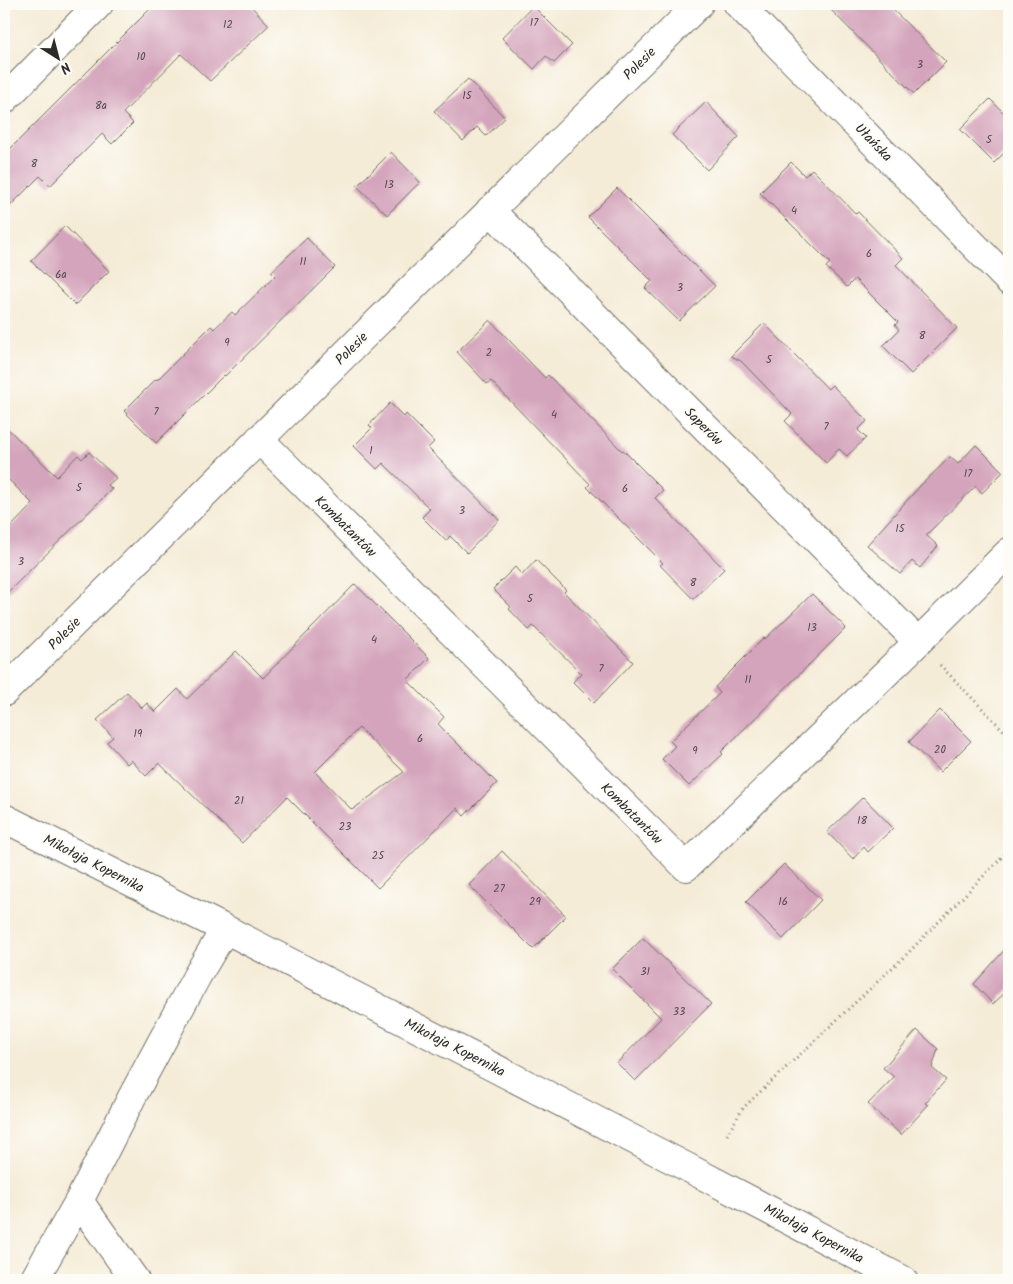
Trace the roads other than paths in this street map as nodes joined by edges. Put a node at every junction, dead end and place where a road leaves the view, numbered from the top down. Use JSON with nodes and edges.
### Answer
{"nodes":[{"id":1,"x":99,"y":4,"type":"edge"},
{"id":2,"x":699,"y":4,"type":"edge"},
{"id":3,"x":738,"y":4,"type":"edge"},
{"id":4,"x":4,"y":100,"type":"edge"},
{"id":5,"x":490,"y":210,"type":"junction"},
{"id":6,"x":1009,"y":281,"type":"edge"},
{"id":7,"x":259,"y":439,"type":"junction"},
{"id":8,"x":1009,"y":552,"type":"edge"},
{"id":9,"x":918,"y":642,"type":"junction"},
{"id":10,"x":4,"y":692,"type":"edge"},
{"id":11,"x":4,"y":818,"type":"edge"},
{"id":12,"x":225,"y":929,"type":"junction"},
{"id":13,"x":79,"y":1201,"type":"junction"},
{"id":14,"x":34,"y":1280,"type":"edge"},
{"id":15,"x":135,"y":1280,"type":"edge"},
{"id":16,"x":903,"y":1280,"type":"edge"}],
"edges":[{"from":1,"to":4,"type":"street"},
{"from":2,"to":5,"type":"street","name":"Polesie"},
{"from":3,"to":6,"type":"street","name":"Ułańska"},
{"from":5,"to":7,"type":"street","name":"Polesie"},
{"from":5,"to":9,"type":"street","name":"Saperów"},
{"from":7,"to":9,"type":"street","name":"Kombatantów"},
{"from":7,"to":10,"type":"street","name":"Polesie"},
{"from":8,"to":9,"type":"street","name":"Kombatantów"},
{"from":11,"to":12,"type":"street","name":"Mikołaja Kopernika"},
{"from":12,"to":13,"type":"street"},
{"from":12,"to":16,"type":"street","name":"Mikołaja Kopernika"},
{"from":13,"to":14,"type":"street"},
{"from":13,"to":15,"type":"street"}]}
